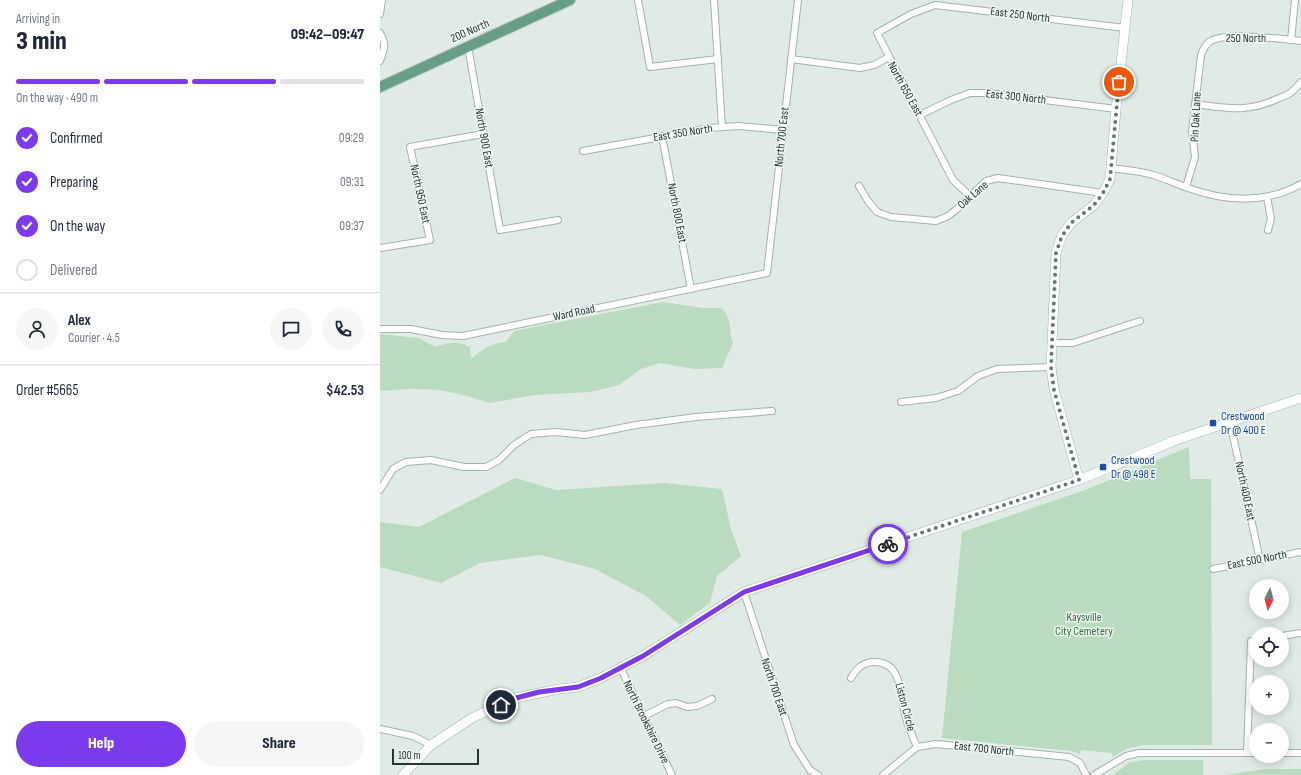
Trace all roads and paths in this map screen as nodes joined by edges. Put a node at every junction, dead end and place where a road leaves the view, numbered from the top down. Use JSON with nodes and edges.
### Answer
{"nodes":[{"id":1,"x":382,"y":0,"type":"edge"},
{"id":2,"x":570,"y":0,"type":"edge"},
{"id":3,"x":638,"y":0,"type":"edge"},
{"id":4,"x":714,"y":0,"type":"edge"},
{"id":5,"x":798,"y":0,"type":"edge"},
{"id":6,"x":960,"y":0,"type":"edge"},
{"id":7,"x":1128,"y":0,"type":"edge"},
{"id":8,"x":1295,"y":0,"type":"edge"},
{"id":9,"x":959,"y":8,"type":"junction"},
{"id":10,"x":380,"y":14,"type":"edge"},
{"id":11,"x":1125,"y":28,"type":"junction"},
{"id":12,"x":380,"y":33,"type":"edge"},
{"id":13,"x":1291,"y":40,"type":"junction"},
{"id":14,"x":1301,"y":41,"type":"edge"},
{"id":15,"x":468,"y":46,"type":"junction"},
{"id":16,"x":1204,"y":46,"type":"joint"},
{"id":17,"x":889,"y":57,"type":"junction"},
{"id":18,"x":718,"y":59,"type":"junction"},
{"id":19,"x":791,"y":59,"type":"junction"},
{"id":20,"x":380,"y":61,"type":"edge"},
{"id":21,"x":1301,"y":82,"type":"edge"},
{"id":22,"x":380,"y":85,"type":"edge"},
{"id":23,"x":1195,"y":104,"type":"junction"},
{"id":24,"x":1116,"y":109,"type":"junction"},
{"id":25,"x":920,"y":115,"type":"junction"},
{"id":26,"x":722,"y":127,"type":"junction"},
{"id":27,"x":783,"y":130,"type":"junction"},
{"id":28,"x":483,"y":134,"type":"junction"},
{"id":29,"x":662,"y":136,"type":"junction"},
{"id":30,"x":583,"y":151,"type":"dead end"},
{"id":31,"x":1111,"y":168,"type":"junction"},
{"id":32,"x":1301,"y":184,"type":"edge"},
{"id":33,"x":859,"y":186,"type":"dead end"},
{"id":34,"x":1186,"y":187,"type":"junction"},
{"id":35,"x":1103,"y":193,"type":"junction"},
{"id":36,"x":970,"y":196,"type":"junction"},
{"id":37,"x":1267,"y":197,"type":"junction"},
{"id":38,"x":558,"y":220,"type":"dead end"},
{"id":39,"x":1268,"y":230,"type":"dead end"},
{"id":40,"x":380,"y":248,"type":"edge"},
{"id":41,"x":767,"y":273,"type":"joint"},
{"id":42,"x":691,"y":289,"type":"junction"},
{"id":43,"x":1140,"y":321,"type":"dead end"},
{"id":44,"x":380,"y":329,"type":"edge"},
{"id":45,"x":1051,"y":343,"type":"junction"},
{"id":46,"x":1051,"y":367,"type":"junction"},
{"id":47,"x":1301,"y":398,"type":"edge"},
{"id":48,"x":901,"y":402,"type":"dead end"},
{"id":49,"x":772,"y":412,"type":"dead end"},
{"id":50,"x":1230,"y":422,"type":"junction"},
{"id":51,"x":1079,"y":480,"type":"junction"},
{"id":52,"x":380,"y":490,"type":"edge"},
{"id":53,"x":1301,"y":552,"type":"edge"},
{"id":54,"x":1260,"y":560,"type":"junction"},
{"id":55,"x":1213,"y":569,"type":"dead end"},
{"id":56,"x":744,"y":592,"type":"junction"},
{"id":57,"x":1301,"y":632,"type":"edge"},
{"id":58,"x":1289,"y":635,"type":"edge"},
{"id":59,"x":1252,"y":667,"type":"edge"},
{"id":60,"x":621,"y":669,"type":"junction"},
{"id":61,"x":851,"y":678,"type":"dead end"},
{"id":62,"x":712,"y":699,"type":"dead end"},
{"id":63,"x":644,"y":716,"type":"junction"},
{"id":64,"x":380,"y":729,"type":"edge"},
{"id":65,"x":431,"y":745,"type":"junction"},
{"id":66,"x":917,"y":747,"type":"junction"},
{"id":67,"x":1247,"y":753,"type":"joint"},
{"id":68,"x":1289,"y":753,"type":"edge"},
{"id":69,"x":1301,"y":754,"type":"edge"},
{"id":70,"x":402,"y":775,"type":"edge"},
{"id":71,"x":672,"y":775,"type":"edge"},
{"id":72,"x":818,"y":775,"type":"edge"},
{"id":73,"x":883,"y":775,"type":"edge"},
{"id":74,"x":1086,"y":775,"type":"edge"},
{"id":75,"x":1094,"y":775,"type":"edge"}],
"edges":[{"from":1,"to":10,"type":"street"},
{"from":2,"to":15,"type":"main road","name":"200 North"},
{"from":3,"to":18,"type":"street"},
{"from":4,"to":18,"type":"street"},
{"from":5,"to":19,"type":"street","name":"North 700 East"},
{"from":6,"to":9,"type":"street"},
{"from":7,"to":11,"type":"street"},
{"from":8,"to":13,"type":"street"},
{"from":9,"to":11,"type":"street","name":"East 250 North"},
{"from":9,"to":17,"type":"street","name":"East 250 North"},
{"from":11,"to":24,"type":"street"},
{"from":12,"to":20,"type":"street"},
{"from":13,"to":14,"type":"street","name":"250 North"},
{"from":13,"to":16,"type":"street","name":"250 North"},
{"from":15,"to":22,"type":"main road","name":"200 North"},
{"from":15,"to":28,"type":"street","name":"North 900 East"},
{"from":16,"to":23,"type":"street","name":"Pin Oak Lane"},
{"from":17,"to":19,"type":"street","name":"North 650 East"},
{"from":17,"to":25,"type":"street","name":"North 650 East"},
{"from":18,"to":26,"type":"street"},
{"from":19,"to":27,"type":"street","name":"North 700 East"},
{"from":21,"to":23,"type":"street"},
{"from":23,"to":34,"type":"street","name":"Pin Oak Lane"},
{"from":24,"to":25,"type":"street","name":"East 300 North"},
{"from":24,"to":31,"type":"street"},
{"from":25,"to":36,"type":"street","name":"North 650 East"},
{"from":26,"to":27,"type":"street","name":"East 350 North"},
{"from":26,"to":29,"type":"street","name":"East 350 North"},
{"from":27,"to":41,"type":"street","name":"North 700 East"},
{"from":28,"to":38,"type":"street","name":"North 900 East"},
{"from":28,"to":40,"type":"street","name":"North 950 East"},
{"from":29,"to":30,"type":"street","name":"East 350 North"},
{"from":29,"to":42,"type":"street","name":"North 800 East"},
{"from":31,"to":34,"type":"street"},
{"from":31,"to":35,"type":"street"},
{"from":32,"to":37,"type":"street"},
{"from":33,"to":36,"type":"street","name":"Oak Lane"},
{"from":34,"to":37,"type":"street"},
{"from":35,"to":36,"type":"street","name":"Oak Lane"},
{"from":35,"to":45,"type":"street"},
{"from":37,"to":39,"type":"street"},
{"from":41,"to":42,"type":"street","name":"Ward Road"},
{"from":42,"to":44,"type":"street","name":"Ward Road"},
{"from":43,"to":45,"type":"street"},
{"from":45,"to":46,"type":"street"},
{"from":46,"to":48,"type":"street"},
{"from":46,"to":51,"type":"street"},
{"from":47,"to":50,"type":"street"},
{"from":49,"to":52,"type":"street"},
{"from":50,"to":51,"type":"street"},
{"from":50,"to":54,"type":"street","name":"North 400 East"},
{"from":51,"to":56,"type":"street"},
{"from":53,"to":54,"type":"street","name":"East 500 North"},
{"from":54,"to":55,"type":"street","name":"East 500 North"},
{"from":56,"to":60,"type":"street"},
{"from":56,"to":72,"type":"street","name":"North 700 East"},
{"from":57,"to":58,"type":"street"},
{"from":59,"to":67,"type":"street"},
{"from":60,"to":63,"type":"street","name":"North Brookshire Drive"},
{"from":60,"to":65,"type":"street"},
{"from":61,"to":66,"type":"street","name":"Liston Circle"},
{"from":62,"to":63,"type":"street"},
{"from":63,"to":71,"type":"street","name":"North Brookshire Drive"},
{"from":64,"to":65,"type":"street"},
{"from":65,"to":70,"type":"street"},
{"from":66,"to":73,"type":"street"},
{"from":66,"to":74,"type":"street","name":"East 700 North"},
{"from":67,"to":75,"type":"street"},
{"from":68,"to":69,"type":"street"}]}
